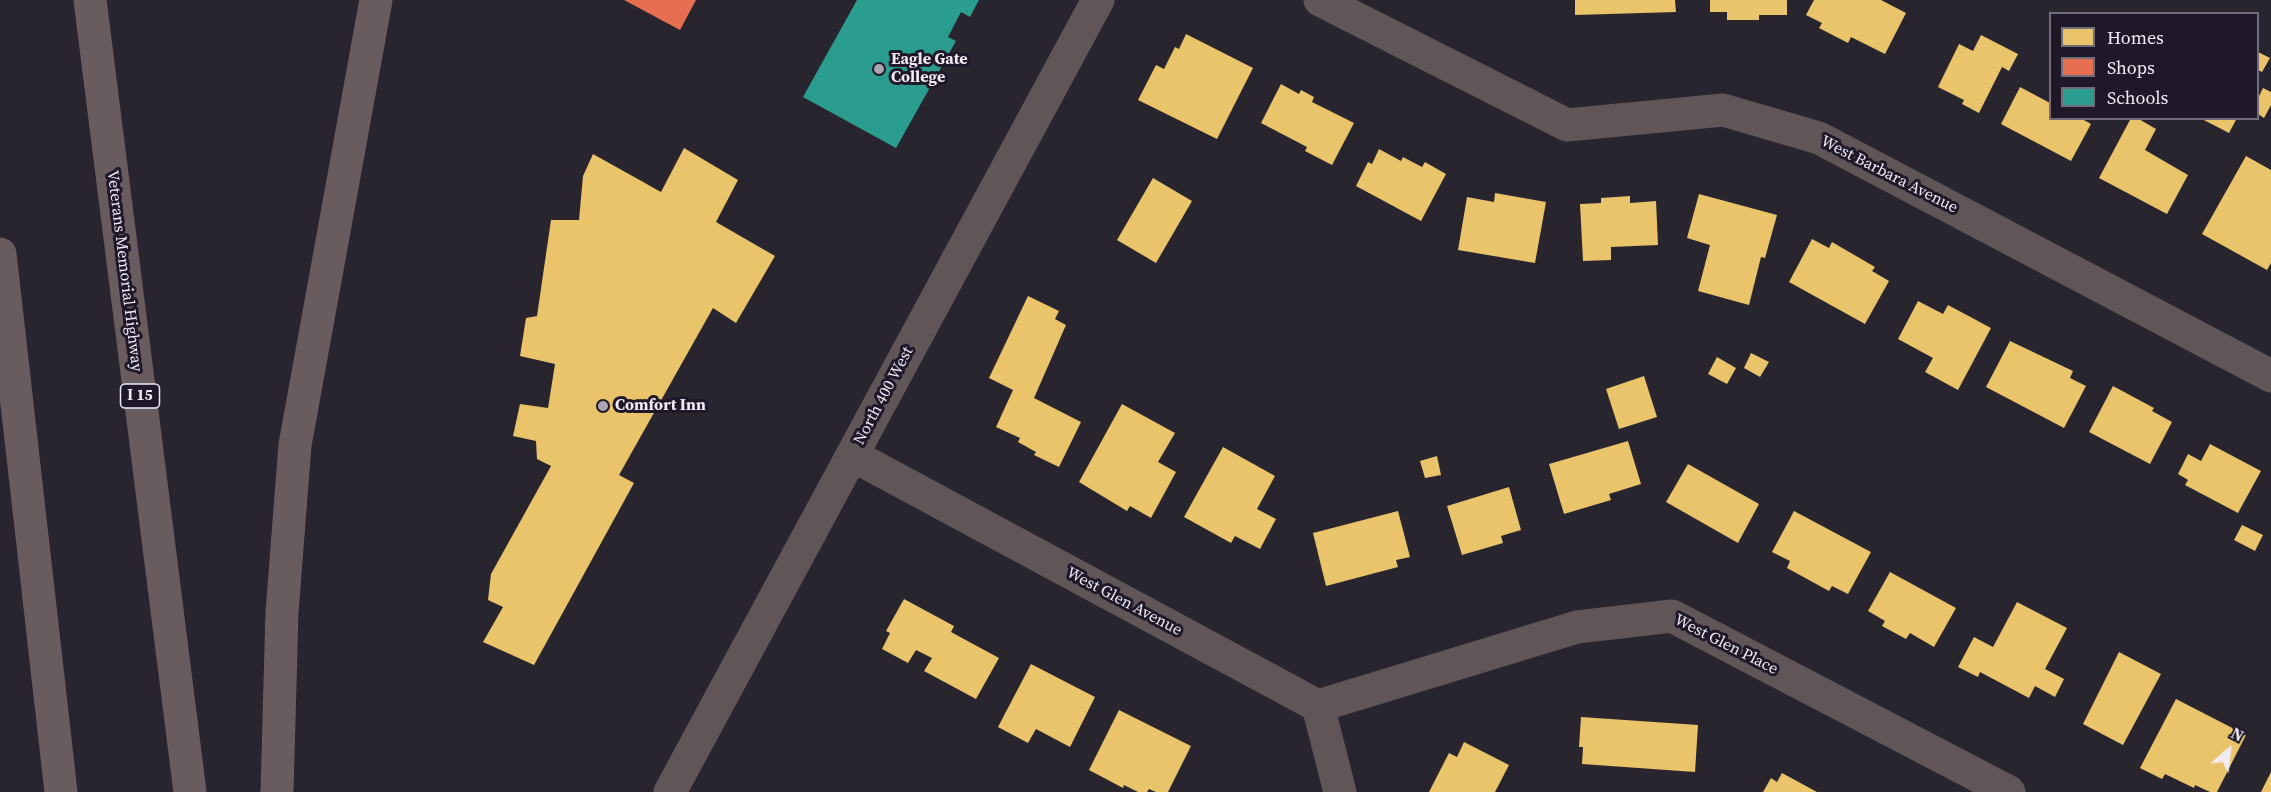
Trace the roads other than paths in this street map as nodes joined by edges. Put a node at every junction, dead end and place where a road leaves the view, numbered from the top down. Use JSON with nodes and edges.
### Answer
{"nodes":[{"id":1,"x":90,"y":0,"type":"edge"},
{"id":2,"x":376,"y":0,"type":"edge"},
{"id":3,"x":1098,"y":0,"type":"edge"},
{"id":4,"x":1320,"y":0,"type":"edge"},
{"id":5,"x":0,"y":254,"type":"edge"},
{"id":6,"x":2271,"y":376,"type":"edge"},
{"id":7,"x":852,"y":455,"type":"junction"},
{"id":8,"x":1318,"y":706,"type":"junction"},
{"id":9,"x":61,"y":792,"type":"edge"},
{"id":10,"x":190,"y":792,"type":"edge"},
{"id":11,"x":277,"y":792,"type":"edge"},
{"id":12,"x":670,"y":792,"type":"edge"},
{"id":13,"x":1340,"y":792,"type":"edge"},
{"id":14,"x":2009,"y":792,"type":"edge"}],
"edges":[{"from":1,"to":10,"type":"highway","name":"Veterans Memorial Highway","number":"I 15"},
{"from":2,"to":11,"type":"highway"},
{"from":3,"to":7,"type":"street","name":"North 400 West"},
{"from":4,"to":6,"type":"street","name":"West Barbara Avenue"},
{"from":5,"to":9,"type":"highway"},
{"from":7,"to":8,"type":"street","name":"West Glen Avenue"},
{"from":7,"to":12,"type":"street","name":"North 400 West"},
{"from":8,"to":13,"type":"street"},
{"from":8,"to":14,"type":"street","name":"West Glen Place"}]}
